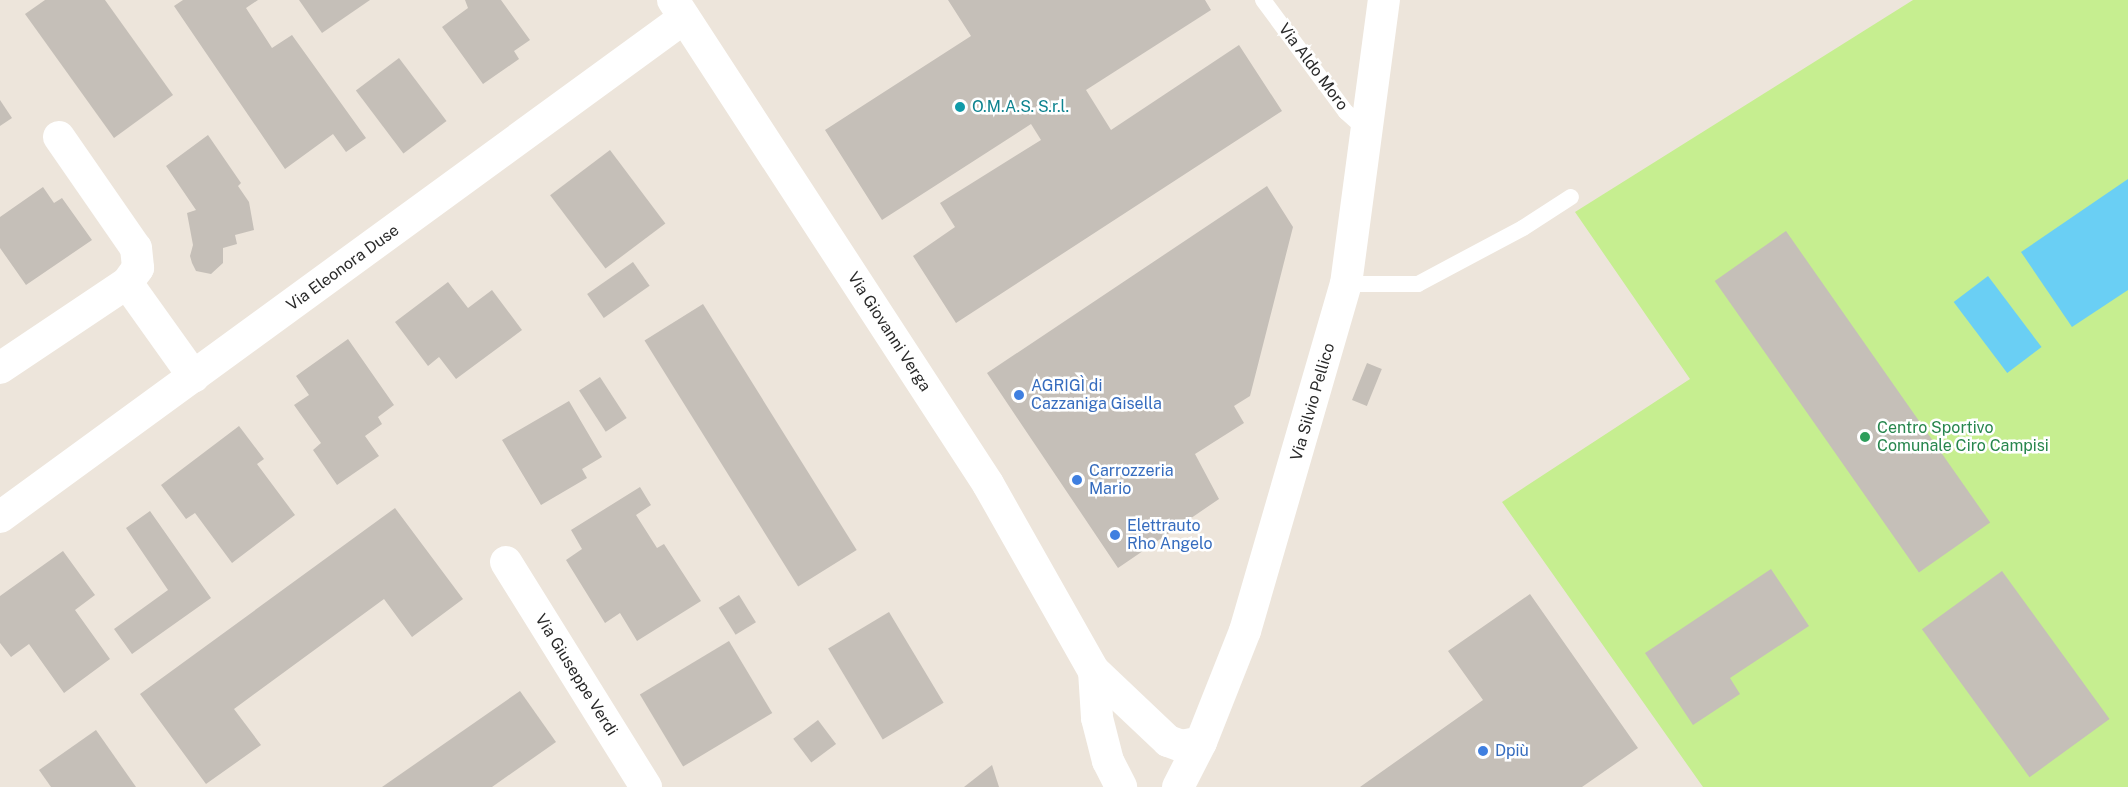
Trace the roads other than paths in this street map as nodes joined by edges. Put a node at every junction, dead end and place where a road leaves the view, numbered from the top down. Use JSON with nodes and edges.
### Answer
{"nodes":[{"id":1,"x":1263,"y":0,"type":"edge"},
{"id":2,"x":1384,"y":0,"type":"edge"},
{"id":3,"x":679,"y":9,"type":"edge"},
{"id":4,"x":1367,"y":131,"type":"junction"},
{"id":5,"x":59,"y":137,"type":"dead end"},
{"id":6,"x":1571,"y":197,"type":"dead end"},
{"id":7,"x":127,"y":283,"type":"junction"},
{"id":8,"x":1346,"y":284,"type":"junction"},
{"id":9,"x":0,"y":368,"type":"edge"},
{"id":10,"x":194,"y":377,"type":"junction"},
{"id":11,"x":0,"y":517,"type":"edge"},
{"id":12,"x":506,"y":562,"type":"dead end"},
{"id":13,"x":1094,"y":671,"type":"junction"},
{"id":14,"x":1201,"y":742,"type":"junction"},
{"id":15,"x":646,"y":787,"type":"edge"},
{"id":16,"x":1121,"y":787,"type":"edge"},
{"id":17,"x":1178,"y":787,"type":"edge"}],
"edges":[{"from":1,"to":4,"type":"lane","name":"Via Aldo Moro"},
{"from":2,"to":4,"type":"street","name":"Via Silvio Pellico"},
{"from":3,"to":10,"type":"street","name":"Via Eleonora Duse"},
{"from":3,"to":13,"type":"street","name":"Via Giovanni Verga"},
{"from":4,"to":8,"type":"street","name":"Via Silvio Pellico"},
{"from":5,"to":7,"type":"street"},
{"from":6,"to":8,"type":"lane"},
{"from":7,"to":9,"type":"street"},
{"from":7,"to":10,"type":"street"},
{"from":8,"to":14,"type":"street","name":"Via Silvio Pellico"},
{"from":10,"to":11,"type":"street","name":"Via Eleonora Duse"},
{"from":12,"to":15,"type":"street","name":"Via Giuseppe Verdi"},
{"from":13,"to":14,"type":"street","name":"Via Giovanni Verga"},
{"from":13,"to":16,"type":"street","name":"Via Giovanni Verga"},
{"from":14,"to":17,"type":"street","name":"Via Silvio Pellico"}]}
